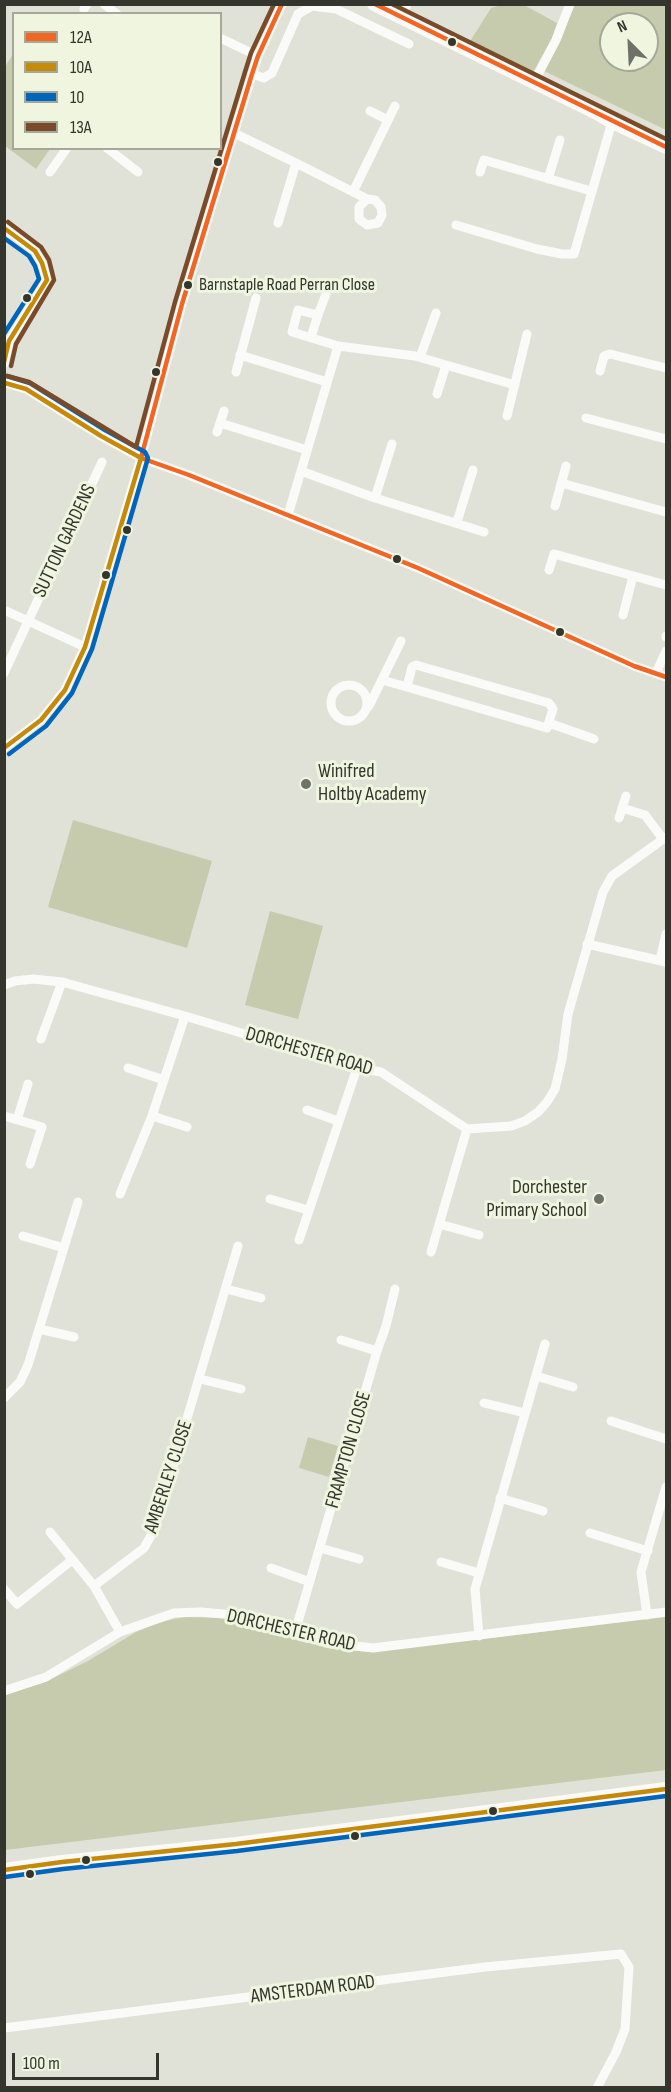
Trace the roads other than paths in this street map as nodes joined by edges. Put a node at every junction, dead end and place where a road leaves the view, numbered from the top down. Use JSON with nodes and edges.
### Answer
{"nodes":[{"id":1,"x":282,"y":4,"type":"edge"},
{"id":2,"x":374,"y":4,"type":"edge"},
{"id":3,"x":407,"y":4,"type":"edge"},
{"id":4,"x":570,"y":4,"type":"edge"},
{"id":5,"x":400,"y":17,"type":"junction"},
{"id":6,"x":222,"y":39,"type":"edge"},
{"id":7,"x":408,"y":44,"type":"dead end"},
{"id":8,"x":258,"y":56,"type":"junction"},
{"id":9,"x":252,"y":74,"type":"junction"},
{"id":10,"x":534,"y":82,"type":"junction"},
{"id":11,"x":395,"y":106,"type":"dead end"},
{"id":12,"x":370,"y":111,"type":"dead end"},
{"id":13,"x":388,"y":120,"type":"junction"},
{"id":14,"x":612,"y":122,"type":"junction"},
{"id":15,"x":234,"y":133,"type":"junction"},
{"id":16,"x":560,"y":140,"type":"dead end"},
{"id":17,"x":666,"y":147,"type":"edge"},
{"id":18,"x":66,"y":150,"type":"edge"},
{"id":19,"x":109,"y":150,"type":"edge"},
{"id":20,"x":296,"y":163,"type":"junction"},
{"id":21,"x":50,"y":172,"type":"dead end"},
{"id":22,"x":138,"y":172,"type":"dead end"},
{"id":23,"x":480,"y":172,"type":"dead end"},
{"id":24,"x":549,"y":179,"type":"junction"},
{"id":25,"x":591,"y":191,"type":"junction"},
{"id":26,"x":353,"y":192,"type":"junction"},
{"id":27,"x":367,"y":200,"type":"dead end"},
{"id":28,"x":278,"y":223,"type":"dead end"},
{"id":29,"x":456,"y":225,"type":"dead end"},
{"id":30,"x":4,"y":228,"type":"edge"},
{"id":31,"x":326,"y":294,"type":"dead end"},
{"id":32,"x":256,"y":298,"type":"dead end"},
{"id":33,"x":436,"y":313,"type":"dead end"},
{"id":34,"x":318,"y":315,"type":"junction"},
{"id":35,"x":527,"y":334,"type":"dead end"},
{"id":36,"x":311,"y":337,"type":"junction"},
{"id":37,"x":338,"y":346,"type":"junction"},
{"id":38,"x":240,"y":355,"type":"junction"},
{"id":39,"x":420,"y":357,"type":"junction"},
{"id":40,"x":4,"y":364,"type":"edge"},
{"id":41,"x":446,"y":365,"type":"junction"},
{"id":42,"x":666,"y":368,"type":"edge"},
{"id":43,"x":600,"y":371,"type":"dead end"},
{"id":44,"x":236,"y":372,"type":"dead end"},
{"id":45,"x":5,"y":381,"type":"edge"},
{"id":46,"x":327,"y":382,"type":"junction"},
{"id":47,"x":515,"y":385,"type":"junction"},
{"id":48,"x":437,"y":394,"type":"dead end"},
{"id":49,"x":224,"y":411,"type":"dead end"},
{"id":50,"x":507,"y":416,"type":"dead end"},
{"id":51,"x":586,"y":418,"type":"dead end"},
{"id":52,"x":666,"y":439,"type":"edge"},
{"id":53,"x":392,"y":444,"type":"dead end"},
{"id":54,"x":307,"y":450,"type":"junction"},
{"id":55,"x":141,"y":458,"type":"junction"},
{"id":56,"x":102,"y":462,"type":"dead end"},
{"id":57,"x":566,"y":466,"type":"dead end"},
{"id":58,"x":473,"y":470,"type":"dead end"},
{"id":59,"x":301,"y":471,"type":"junction"},
{"id":60,"x":561,"y":483,"type":"junction"},
{"id":61,"x":375,"y":498,"type":"junction"},
{"id":62,"x":555,"y":506,"type":"dead end"},
{"id":63,"x":666,"y":512,"type":"edge"},
{"id":64,"x":288,"y":515,"type":"junction"},
{"id":65,"x":457,"y":522,"type":"junction"},
{"id":66,"x":484,"y":532,"type":"dead end"},
{"id":67,"x":549,"y":570,"type":"dead end"},
{"id":68,"x":633,"y":576,"type":"junction"},
{"id":69,"x":666,"y":585,"type":"edge"},
{"id":70,"x":4,"y":610,"type":"edge"},
{"id":71,"x":624,"y":615,"type":"dead end"},
{"id":72,"x":28,"y":621,"type":"junction"},
{"id":73,"x":401,"y":641,"type":"dead end"},
{"id":74,"x":85,"y":647,"type":"junction"},
{"id":75,"x":666,"y":651,"type":"edge"},
{"id":76,"x":4,"y":673,"type":"edge"},
{"id":77,"x":656,"y":673,"type":"junction"},
{"id":78,"x":666,"y":677,"type":"edge"},
{"id":79,"x":382,"y":680,"type":"junction"},
{"id":80,"x":407,"y":687,"type":"junction"},
{"id":81,"x":367,"y":708,"type":"dead end"},
{"id":82,"x":549,"y":723,"type":"junction"},
{"id":83,"x":594,"y":740,"type":"dead end"},
{"id":84,"x":4,"y":748,"type":"edge"},
{"id":85,"x":626,"y":796,"type":"dead end"},
{"id":86,"x":622,"y":808,"type":"junction"},
{"id":87,"x":619,"y":818,"type":"dead end"},
{"id":88,"x":665,"y":838,"type":"edge"},
{"id":89,"x":666,"y":934,"type":"edge"},
{"id":90,"x":586,"y":945,"type":"junction"},
{"id":91,"x":663,"y":961,"type":"edge"},
{"id":92,"x":62,"y":982,"type":"junction"},
{"id":93,"x":4,"y":985,"type":"edge"},
{"id":94,"x":185,"y":1016,"type":"junction"},
{"id":95,"x":40,"y":1039,"type":"dead end"},
{"id":96,"x":128,"y":1068,"type":"dead end"},
{"id":97,"x":357,"y":1068,"type":"junction"},
{"id":98,"x":164,"y":1080,"type":"junction"},
{"id":99,"x":28,"y":1084,"type":"dead end"},
{"id":100,"x":307,"y":1110,"type":"dead end"},
{"id":101,"x":4,"y":1116,"type":"edge"},
{"id":102,"x":152,"y":1116,"type":"junction"},
{"id":103,"x":17,"y":1120,"type":"junction"},
{"id":104,"x":338,"y":1121,"type":"junction"},
{"id":105,"x":188,"y":1127,"type":"dead end"},
{"id":106,"x":467,"y":1129,"type":"junction"},
{"id":107,"x":30,"y":1164,"type":"dead end"},
{"id":108,"x":120,"y":1194,"type":"dead end"},
{"id":109,"x":270,"y":1198,"type":"dead end"},
{"id":110,"x":78,"y":1202,"type":"dead end"},
{"id":111,"x":308,"y":1210,"type":"junction"},
{"id":112,"x":439,"y":1224,"type":"junction"},
{"id":113,"x":479,"y":1235,"type":"dead end"},
{"id":114,"x":23,"y":1236,"type":"dead end"},
{"id":115,"x":299,"y":1240,"type":"dead end"},
{"id":116,"x":238,"y":1246,"type":"dead end"},
{"id":117,"x":64,"y":1248,"type":"junction"},
{"id":118,"x":431,"y":1252,"type":"dead end"},
{"id":119,"x":226,"y":1289,"type":"junction"},
{"id":120,"x":395,"y":1290,"type":"dead end"},
{"id":121,"x":261,"y":1298,"type":"dead end"},
{"id":122,"x":39,"y":1329,"type":"junction"},
{"id":123,"x":74,"y":1337,"type":"dead end"},
{"id":124,"x":341,"y":1340,"type":"dead end"},
{"id":125,"x":544,"y":1344,"type":"dead end"},
{"id":126,"x":377,"y":1351,"type":"junction"},
{"id":127,"x":536,"y":1376,"type":"junction"},
{"id":128,"x":200,"y":1379,"type":"junction"},
{"id":129,"x":573,"y":1387,"type":"dead end"},
{"id":130,"x":241,"y":1389,"type":"dead end"},
{"id":131,"x":4,"y":1398,"type":"edge"},
{"id":132,"x":484,"y":1403,"type":"dead end"},
{"id":133,"x":525,"y":1413,"type":"junction"},
{"id":134,"x":611,"y":1421,"type":"dead end"},
{"id":135,"x":666,"y":1439,"type":"edge"},
{"id":136,"x":666,"y":1487,"type":"edge"},
{"id":137,"x":500,"y":1498,"type":"junction"},
{"id":138,"x":664,"y":1505,"type":"edge"},
{"id":139,"x":543,"y":1511,"type":"dead end"},
{"id":140,"x":50,"y":1532,"type":"dead end"},
{"id":141,"x":590,"y":1533,"type":"dead end"},
{"id":142,"x":320,"y":1548,"type":"junction"},
{"id":143,"x":648,"y":1551,"type":"junction"},
{"id":144,"x":360,"y":1558,"type":"dead end"},
{"id":145,"x":72,"y":1560,"type":"junction"},
{"id":146,"x":441,"y":1562,"type":"dead end"},
{"id":147,"x":271,"y":1568,"type":"dead end"},
{"id":148,"x":479,"y":1573,"type":"junction"},
{"id":149,"x":310,"y":1582,"type":"junction"},
{"id":150,"x":94,"y":1586,"type":"junction"},
{"id":151,"x":4,"y":1590,"type":"edge"},
{"id":152,"x":666,"y":1612,"type":"edge"},
{"id":153,"x":647,"y":1615,"type":"junction"},
{"id":154,"x":120,"y":1632,"type":"junction"},
{"id":155,"x":295,"y":1632,"type":"junction"},
{"id":156,"x":479,"y":1636,"type":"junction"},
{"id":157,"x":4,"y":1691,"type":"edge"},
{"id":158,"x":666,"y":1789,"type":"edge"},
{"id":159,"x":4,"y":1870,"type":"edge"},
{"id":160,"x":4,"y":2028,"type":"edge"},
{"id":161,"x":597,"y":2088,"type":"edge"}],
"edges":[{"from":1,"to":8,"type":"street"},
{"from":2,"to":5,"type":"street"},
{"from":3,"to":5,"type":"street"},
{"from":4,"to":10,"type":"street"},
{"from":5,"to":10,"type":"street"},
{"from":6,"to":8,"type":"street"},
{"from":7,"to":9,"type":"street"},
{"from":8,"to":9,"type":"street"},
{"from":9,"to":15,"type":"street"},
{"from":10,"to":14,"type":"street"},
{"from":11,"to":13,"type":"street"},
{"from":12,"to":13,"type":"street"},
{"from":13,"to":26,"type":"street"},
{"from":14,"to":17,"type":"street"},
{"from":14,"to":25,"type":"street"},
{"from":15,"to":20,"type":"street"},
{"from":15,"to":55,"type":"street"},
{"from":16,"to":24,"type":"street"},
{"from":18,"to":21,"type":"street"},
{"from":19,"to":22,"type":"street"},
{"from":20,"to":26,"type":"street"},
{"from":20,"to":28,"type":"street"},
{"from":23,"to":24,"type":"street"},
{"from":24,"to":25,"type":"street"},
{"from":25,"to":29,"type":"street"},
{"from":26,"to":27,"type":"street"},
{"from":30,"to":40,"type":"street"},
{"from":31,"to":34,"type":"street"},
{"from":32,"to":38,"type":"street"},
{"from":33,"to":39,"type":"street"},
{"from":34,"to":36,"type":"street"},
{"from":34,"to":36,"type":"street"},
{"from":35,"to":47,"type":"street"},
{"from":36,"to":37,"type":"street"},
{"from":37,"to":39,"type":"street"},
{"from":37,"to":46,"type":"street"},
{"from":38,"to":44,"type":"street"},
{"from":38,"to":46,"type":"street"},
{"from":39,"to":41,"type":"street"},
{"from":41,"to":47,"type":"street"},
{"from":41,"to":48,"type":"street"},
{"from":42,"to":43,"type":"street"},
{"from":45,"to":55,"type":"street"},
{"from":46,"to":54,"type":"street"},
{"from":47,"to":50,"type":"street"},
{"from":49,"to":54,"type":"street"},
{"from":51,"to":52,"type":"street"},
{"from":53,"to":61,"type":"street"},
{"from":54,"to":59,"type":"street"},
{"from":55,"to":64,"type":"street"},
{"from":55,"to":74,"type":"street"},
{"from":56,"to":72,"type":"street","name":"SUTTON GARDENS"},
{"from":57,"to":60,"type":"street"},
{"from":58,"to":65,"type":"street"},
{"from":59,"to":61,"type":"street"},
{"from":59,"to":64,"type":"street"},
{"from":60,"to":62,"type":"street"},
{"from":60,"to":63,"type":"street"},
{"from":61,"to":65,"type":"street"},
{"from":64,"to":77,"type":"street"},
{"from":65,"to":66,"type":"street"},
{"from":67,"to":68,"type":"street"},
{"from":68,"to":69,"type":"street"},
{"from":68,"to":71,"type":"street"},
{"from":70,"to":72,"type":"street","name":"SUTTON GARDENS"},
{"from":72,"to":74,"type":"street","name":"SUTTON GARDENS"},
{"from":72,"to":76,"type":"street","name":"SUTTON GARDENS"},
{"from":73,"to":79,"type":"street"},
{"from":74,"to":84,"type":"street"},
{"from":75,"to":77,"type":"street"},
{"from":77,"to":78,"type":"street"},
{"from":79,"to":80,"type":"street"},
{"from":79,"to":81,"type":"street"},
{"from":80,"to":82,"type":"street"},
{"from":80,"to":82,"type":"street"},
{"from":82,"to":83,"type":"street"},
{"from":85,"to":86,"type":"street"},
{"from":86,"to":87,"type":"street"},
{"from":86,"to":88,"type":"street"},
{"from":88,"to":90,"type":"street"},
{"from":89,"to":91,"type":"street"},
{"from":90,"to":91,"type":"street"},
{"from":90,"to":106,"type":"street"},
{"from":92,"to":93,"type":"street","name":"DORCHESTER ROAD"},
{"from":92,"to":94,"type":"street","name":"DORCHESTER ROAD"},
{"from":92,"to":95,"type":"street"},
{"from":94,"to":97,"type":"street","name":"DORCHESTER ROAD"},
{"from":94,"to":98,"type":"street"},
{"from":96,"to":98,"type":"street"},
{"from":97,"to":104,"type":"street"},
{"from":97,"to":106,"type":"street","name":"DORCHESTER ROAD"},
{"from":98,"to":102,"type":"street"},
{"from":99,"to":103,"type":"street"},
{"from":100,"to":104,"type":"street"},
{"from":101,"to":103,"type":"street"},
{"from":102,"to":105,"type":"street"},
{"from":102,"to":108,"type":"street"},
{"from":103,"to":107,"type":"street"},
{"from":104,"to":111,"type":"street"},
{"from":106,"to":112,"type":"street"},
{"from":109,"to":111,"type":"street"},
{"from":110,"to":117,"type":"street"},
{"from":111,"to":115,"type":"street"},
{"from":112,"to":113,"type":"street"},
{"from":112,"to":118,"type":"street"},
{"from":114,"to":117,"type":"street"},
{"from":116,"to":119,"type":"street","name":"AMBERLEY CLOSE"},
{"from":117,"to":122,"type":"street"},
{"from":119,"to":121,"type":"street"},
{"from":119,"to":128,"type":"street","name":"AMBERLEY CLOSE"},
{"from":120,"to":126,"type":"street","name":"FRAMPTON CLOSE"},
{"from":122,"to":123,"type":"street"},
{"from":122,"to":131,"type":"street"},
{"from":124,"to":126,"type":"street"},
{"from":125,"to":127,"type":"street"},
{"from":126,"to":142,"type":"street","name":"FRAMPTON CLOSE"},
{"from":127,"to":129,"type":"street"},
{"from":127,"to":133,"type":"street"},
{"from":128,"to":130,"type":"street"},
{"from":128,"to":150,"type":"street","name":"AMBERLEY CLOSE"},
{"from":132,"to":133,"type":"street"},
{"from":133,"to":137,"type":"street"},
{"from":134,"to":135,"type":"street"},
{"from":136,"to":138,"type":"street"},
{"from":137,"to":139,"type":"street"},
{"from":137,"to":148,"type":"street"},
{"from":138,"to":143,"type":"street"},
{"from":140,"to":145,"type":"street"},
{"from":141,"to":143,"type":"street"},
{"from":142,"to":144,"type":"street"},
{"from":142,"to":149,"type":"street","name":"FRAMPTON CLOSE"},
{"from":143,"to":153,"type":"street"},
{"from":145,"to":150,"type":"street"},
{"from":145,"to":151,"type":"street"},
{"from":146,"to":148,"type":"street"},
{"from":147,"to":149,"type":"street"},
{"from":148,"to":156,"type":"street"},
{"from":149,"to":155,"type":"street","name":"FRAMPTON CLOSE"},
{"from":150,"to":154,"type":"street"},
{"from":152,"to":153,"type":"street","name":"DORCHESTER ROAD"},
{"from":153,"to":156,"type":"street","name":"DORCHESTER ROAD"},
{"from":154,"to":155,"type":"street","name":"DORCHESTER ROAD"},
{"from":154,"to":157,"type":"street","name":"DORCHESTER ROAD"},
{"from":155,"to":156,"type":"street","name":"DORCHESTER ROAD"},
{"from":158,"to":159,"type":"street"},
{"from":160,"to":161,"type":"street","name":"AMSTERDAM ROAD"}]}
